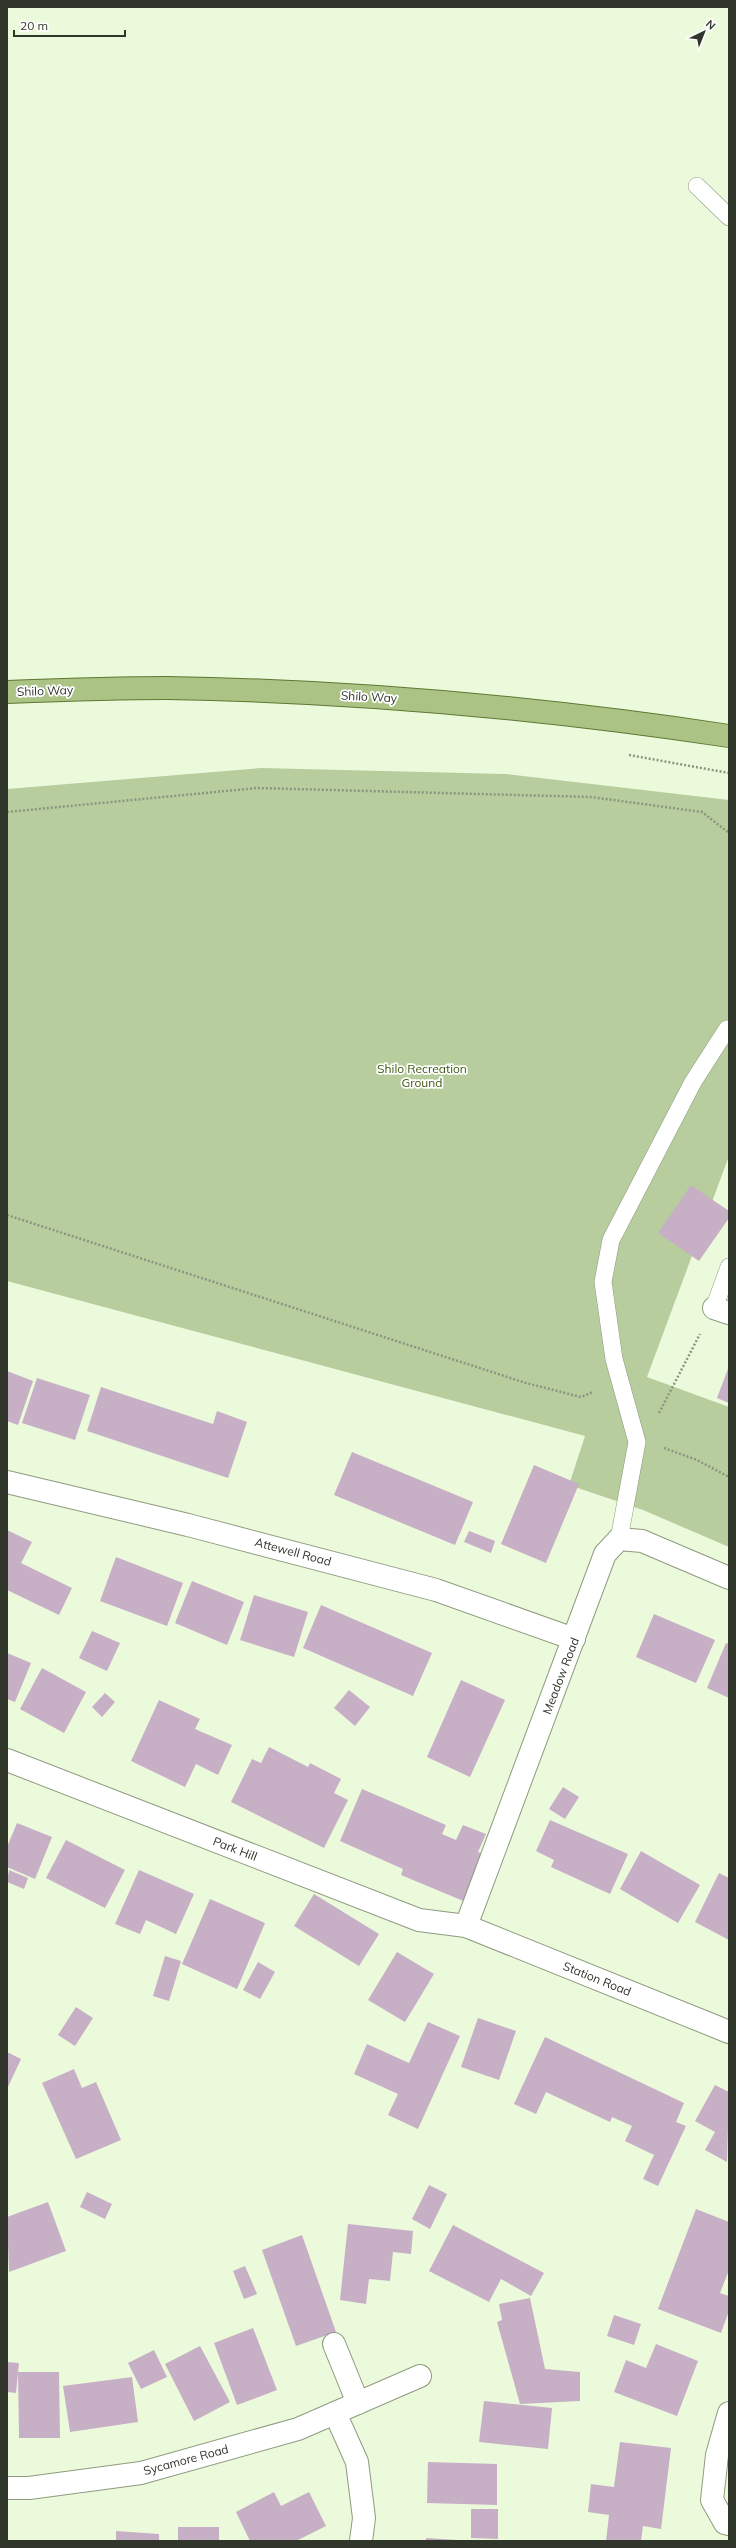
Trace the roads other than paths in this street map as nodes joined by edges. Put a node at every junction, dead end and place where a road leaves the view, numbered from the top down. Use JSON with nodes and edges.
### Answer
{"nodes":[{"id":1,"x":697,"y":186,"type":"dead end"},
{"id":2,"x":729,"y":217,"type":"edge"},
{"id":3,"x":7,"y":692,"type":"edge"},
{"id":4,"x":729,"y":736,"type":"edge"},
{"id":5,"x":727,"y":1029,"type":"dead end"},
{"id":6,"x":729,"y":1267,"type":"edge"},
{"id":7,"x":722,"y":1310,"type":"edge"},
{"id":8,"x":7,"y":1482,"type":"edge"},
{"id":9,"x":619,"y":1539,"type":"junction"},
{"id":10,"x":729,"y":1578,"type":"edge"},
{"id":11,"x":574,"y":1640,"type":"junction"},
{"id":12,"x":7,"y":1760,"type":"edge"},
{"id":13,"x":466,"y":1926,"type":"junction"},
{"id":14,"x":729,"y":2032,"type":"edge"},
{"id":15,"x":334,"y":2344,"type":"dead end"},
{"id":16,"x":420,"y":2376,"type":"dead end"},
{"id":17,"x":358,"y":2403,"type":"junction"},
{"id":18,"x":335,"y":2413,"type":"junction"},
{"id":19,"x":729,"y":2413,"type":"edge"},
{"id":20,"x":7,"y":2488,"type":"edge"},
{"id":21,"x":729,"y":2524,"type":"edge"},
{"id":22,"x":361,"y":2541,"type":"edge"}],
"edges":[{"from":1,"to":2,"type":"lane"},
{"from":3,"to":4,"type":"main road","name":"Shilo Way"},
{"from":5,"to":9,"type":"lane"},
{"from":6,"to":7,"type":"lane"},
{"from":8,"to":11,"type":"street","name":"Attewell Road"},
{"from":9,"to":10,"type":"street"},
{"from":9,"to":11,"type":"street","name":"Meadow Road"},
{"from":11,"to":13,"type":"street","name":"Meadow Road"},
{"from":12,"to":13,"type":"street","name":"Park Hill"},
{"from":13,"to":14,"type":"street","name":"Station Road"},
{"from":15,"to":17,"type":"street"},
{"from":16,"to":17,"type":"street","name":"Sycamore Road"},
{"from":17,"to":18,"type":"street","name":"Sycamore Road"},
{"from":18,"to":20,"type":"street","name":"Sycamore Road"},
{"from":18,"to":22,"type":"street"},
{"from":19,"to":21,"type":"street"}]}
